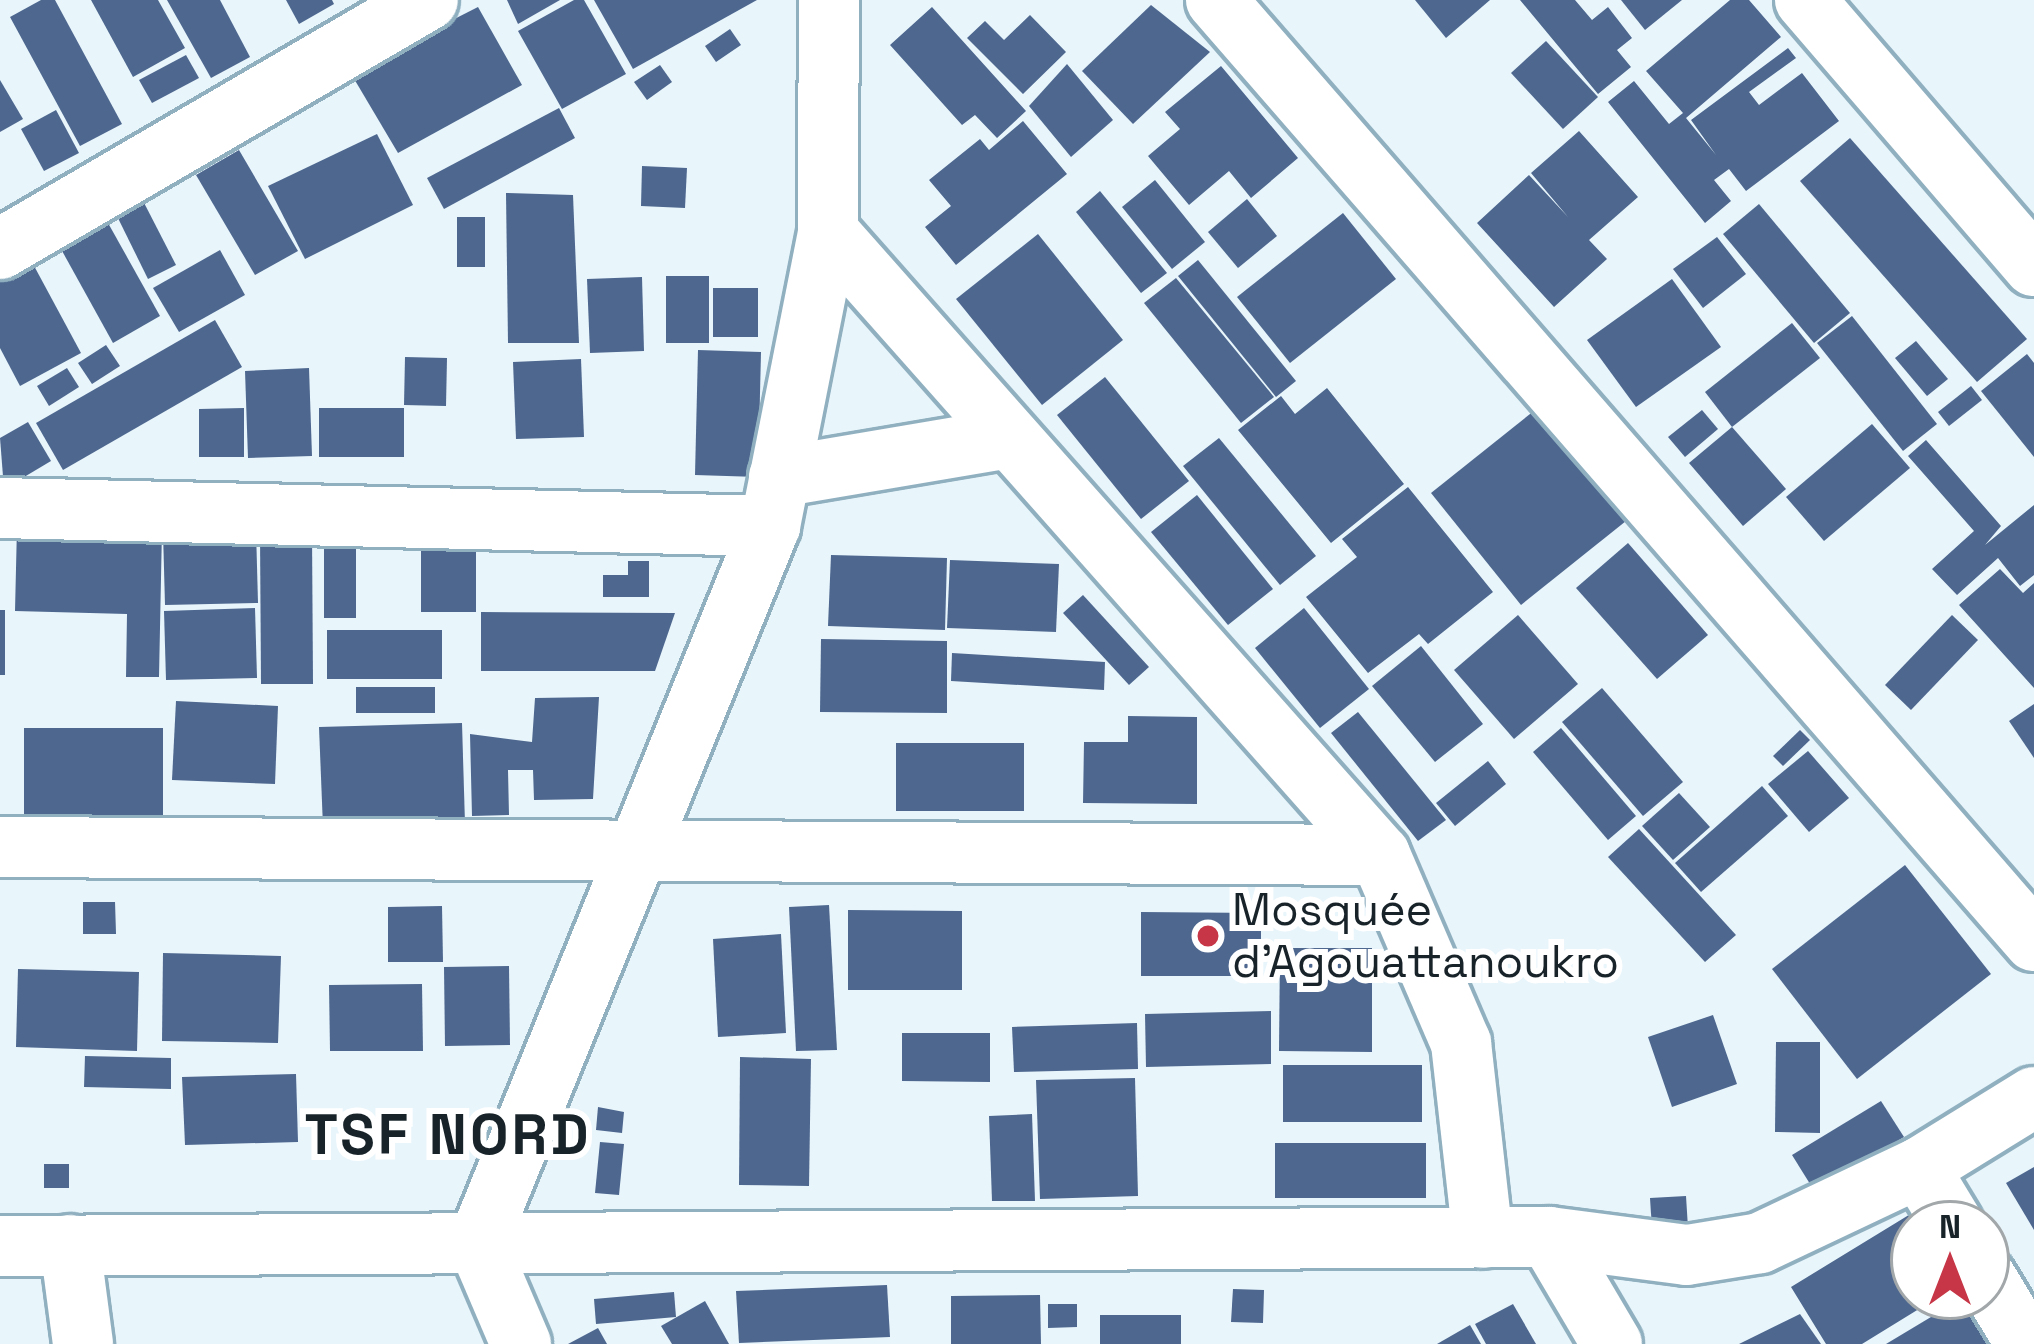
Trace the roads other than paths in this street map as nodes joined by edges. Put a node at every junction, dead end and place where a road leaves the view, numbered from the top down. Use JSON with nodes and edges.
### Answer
{"nodes":[{"id":1,"x":428,"y":0,"type":"edge"},
{"id":2,"x":829,"y":0,"type":"edge"},
{"id":3,"x":1216,"y":0,"type":"edge"},
{"id":4,"x":1805,"y":0,"type":"edge"},
{"id":5,"x":828,"y":232,"type":"junction"},
{"id":6,"x":0,"y":248,"type":"edge"},
{"id":7,"x":2034,"y":266,"type":"edge"},
{"id":8,"x":1010,"y":438,"type":"junction"},
{"id":9,"x":774,"y":501,"type":"junction"},
{"id":10,"x":0,"y":508,"type":"edge"},
{"id":11,"x":0,"y":847,"type":"edge"},
{"id":12,"x":1380,"y":854,"type":"junction"},
{"id":13,"x":633,"y":855,"type":"junction"},
{"id":14,"x":2034,"y":941,"type":"edge"},
{"id":15,"x":2034,"y":1097,"type":"edge"},
{"id":16,"x":1919,"y":1168,"type":"junction"},
{"id":17,"x":1938,"y":1200,"type":"edge"},
{"id":18,"x":1549,"y":1237,"type":"junction"},
{"id":19,"x":1484,"y":1238,"type":"junction"},
{"id":20,"x":478,"y":1244,"type":"junction"},
{"id":21,"x":70,"y":1245,"type":"junction"},
{"id":22,"x":0,"y":1246,"type":"edge"},
{"id":23,"x":2010,"y":1318,"type":"edge"},
{"id":24,"x":83,"y":1344,"type":"edge"},
{"id":25,"x":521,"y":1344,"type":"edge"},
{"id":26,"x":1612,"y":1344,"type":"edge"},
{"id":27,"x":2026,"y":1344,"type":"edge"}],
"edges":[{"from":1,"to":6,"type":"street"},
{"from":2,"to":5,"type":"street"},
{"from":3,"to":14,"type":"street"},
{"from":4,"to":7,"type":"street"},
{"from":5,"to":8,"type":"street"},
{"from":5,"to":9,"type":"street"},
{"from":8,"to":9,"type":"street"},
{"from":8,"to":12,"type":"street"},
{"from":9,"to":10,"type":"street"},
{"from":9,"to":13,"type":"street"},
{"from":11,"to":13,"type":"street"},
{"from":12,"to":13,"type":"street"},
{"from":12,"to":19,"type":"street"},
{"from":13,"to":20,"type":"street"},
{"from":15,"to":16,"type":"street"},
{"from":16,"to":17,"type":"street"},
{"from":16,"to":18,"type":"street"},
{"from":18,"to":19,"type":"street"},
{"from":18,"to":26,"type":"street"},
{"from":19,"to":20,"type":"street"},
{"from":20,"to":21,"type":"street"},
{"from":20,"to":25,"type":"street"},
{"from":21,"to":22,"type":"street"},
{"from":21,"to":24,"type":"street"},
{"from":23,"to":27,"type":"street"}]}
